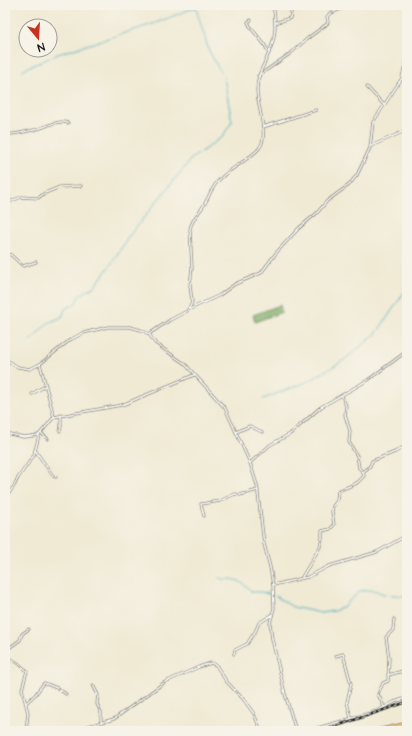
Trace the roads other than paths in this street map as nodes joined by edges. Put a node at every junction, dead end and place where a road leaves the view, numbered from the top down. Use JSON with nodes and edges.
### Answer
{"nodes":[{"id":1,"x":10,"y":5,"type":"edge"},
{"id":2,"x":273,"y":5,"type":"edge"},
{"id":3,"x":350,"y":5,"type":"edge"},
{"id":4,"x":5,"y":8,"type":"edge"},
{"id":5,"x":291,"y":12,"type":"dead end"},
{"id":6,"x":251,"y":20,"type":"dead end"},
{"id":7,"x":276,"y":23,"type":"junction"},
{"id":8,"x":269,"y":53,"type":"junction"},
{"id":9,"x":407,"y":55,"type":"edge"},
{"id":10,"x":407,"y":72,"type":"edge"},
{"id":11,"x":258,"y":76,"type":"junction"},
{"id":12,"x":402,"y":78,"type":"junction"},
{"id":13,"x":367,"y":87,"type":"dead end"},
{"id":14,"x":384,"y":105,"type":"junction"},
{"id":15,"x":316,"y":110,"type":"dead end"},
{"id":16,"x":68,"y":123,"type":"dead end"},
{"id":17,"x":262,"y":127,"type":"junction"},
{"id":18,"x":407,"y":130,"type":"edge"},
{"id":19,"x":5,"y":135,"type":"edge"},
{"id":20,"x":371,"y":146,"type":"junction"},
{"id":21,"x":80,"y":186,"type":"dead end"},
{"id":22,"x":5,"y":204,"type":"edge"},
{"id":23,"x":5,"y":254,"type":"edge"},
{"id":24,"x":36,"y":262,"type":"dead end"},
{"id":25,"x":187,"y":311,"type":"junction"},
{"id":26,"x":149,"y":334,"type":"junction"},
{"id":27,"x":407,"y":351,"type":"edge"},
{"id":28,"x":5,"y":359,"type":"edge"},
{"id":29,"x":40,"y":364,"type":"junction"},
{"id":30,"x":194,"y":375,"type":"junction"},
{"id":31,"x":45,"y":386,"type":"junction"},
{"id":32,"x":32,"y":394,"type":"dead end"},
{"id":33,"x":342,"y":396,"type":"junction"},
{"id":34,"x":61,"y":415,"type":"junction"},
{"id":35,"x":54,"y":418,"type":"junction"},
{"id":36,"x":60,"y":431,"type":"dead end"},
{"id":37,"x":236,"y":432,"type":"junction"},
{"id":38,"x":262,"y":432,"type":"dead end"},
{"id":39,"x":5,"y":433,"type":"edge"},
{"id":40,"x":41,"y":433,"type":"junction"},
{"id":41,"x":39,"y":435,"type":"junction"},
{"id":42,"x":48,"y":439,"type":"dead end"},
{"id":43,"x":407,"y":445,"type":"edge"},
{"id":44,"x":35,"y":450,"type":"junction"},
{"id":45,"x":250,"y":463,"type":"junction"},
{"id":46,"x":363,"y":472,"type":"junction"},
{"id":47,"x":56,"y":477,"type":"dead end"},
{"id":48,"x":258,"y":490,"type":"junction"},
{"id":49,"x":5,"y":494,"type":"edge"},
{"id":50,"x":204,"y":516,"type":"dead end"},
{"id":51,"x":407,"y":529,"type":"edge"},
{"id":52,"x":302,"y":577,"type":"junction"},
{"id":53,"x":272,"y":585,"type":"junction"},
{"id":54,"x":272,"y":615,"type":"junction"},
{"id":55,"x":394,"y":619,"type":"dead end"},
{"id":56,"x":29,"y":628,"type":"dead end"},
{"id":57,"x":5,"y":651,"type":"edge"},
{"id":58,"x":234,"y":654,"type":"dead end"},
{"id":59,"x":5,"y":655,"type":"edge"},
{"id":60,"x":336,"y":656,"type":"dead end"},
{"id":61,"x":407,"y":670,"type":"edge"},
{"id":62,"x":388,"y":675,"type":"junction"},
{"id":63,"x":93,"y":685,"type":"dead end"},
{"id":64,"x":66,"y":694,"type":"dead end"},
{"id":65,"x":407,"y":698,"type":"edge"},
{"id":66,"x":26,"y":703,"type":"junction"},
{"id":67,"x":384,"y":707,"type":"junction"},
{"id":68,"x":351,"y":718,"type":"junction"},
{"id":69,"x":101,"y":723,"type":"junction"},
{"id":70,"x":407,"y":724,"type":"edge"},
{"id":71,"x":26,"y":731,"type":"edge"},
{"id":72,"x":70,"y":731,"type":"edge"},
{"id":73,"x":261,"y":731,"type":"edge"},
{"id":74,"x":296,"y":731,"type":"edge"},
{"id":75,"x":308,"y":731,"type":"edge"},
{"id":76,"x":376,"y":731,"type":"edge"}],
"edges":[{"from":1,"to":4,"type":"street"},
{"from":2,"to":7,"type":"street"},
{"from":3,"to":11,"type":"street"},
{"from":5,"to":7,"type":"street"},
{"from":6,"to":8,"type":"street"},
{"from":7,"to":8,"type":"street"},
{"from":8,"to":11,"type":"street"},
{"from":9,"to":12,"type":"street"},
{"from":10,"to":12,"type":"street"},
{"from":11,"to":17,"type":"street"},
{"from":12,"to":14,"type":"street"},
{"from":13,"to":14,"type":"street"},
{"from":14,"to":20,"type":"street"},
{"from":15,"to":17,"type":"street"},
{"from":16,"to":19,"type":"street"},
{"from":17,"to":25,"type":"street"},
{"from":18,"to":20,"type":"street"},
{"from":20,"to":25,"type":"street"},
{"from":21,"to":22,"type":"street"},
{"from":23,"to":24,"type":"street"},
{"from":25,"to":26,"type":"street"},
{"from":26,"to":29,"type":"street"},
{"from":26,"to":30,"type":"street"},
{"from":27,"to":33,"type":"street"},
{"from":28,"to":29,"type":"street"},
{"from":29,"to":31,"type":"street"},
{"from":30,"to":34,"type":"street"},
{"from":30,"to":37,"type":"street"},
{"from":31,"to":32,"type":"street"},
{"from":31,"to":35,"type":"street"},
{"from":33,"to":45,"type":"street"},
{"from":33,"to":46,"type":"street"},
{"from":34,"to":35,"type":"street"},
{"from":34,"to":36,"type":"street"},
{"from":35,"to":40,"type":"street"},
{"from":37,"to":38,"type":"street"},
{"from":37,"to":45,"type":"street"},
{"from":39,"to":41,"type":"street"},
{"from":40,"to":41,"type":"street"},
{"from":40,"to":42,"type":"street"},
{"from":41,"to":44,"type":"street"},
{"from":43,"to":46,"type":"street"},
{"from":44,"to":47,"type":"street"},
{"from":44,"to":49,"type":"street"},
{"from":45,"to":48,"type":"street"},
{"from":46,"to":52,"type":"street"},
{"from":48,"to":50,"type":"street"},
{"from":48,"to":53,"type":"street"},
{"from":51,"to":52,"type":"street"},
{"from":52,"to":53,"type":"street"},
{"from":53,"to":54,"type":"street"},
{"from":54,"to":58,"type":"street"},
{"from":54,"to":74,"type":"street"},
{"from":55,"to":62,"type":"street"},
{"from":56,"to":57,"type":"street"},
{"from":59,"to":66,"type":"street"},
{"from":60,"to":68,"type":"street"},
{"from":61,"to":62,"type":"street"},
{"from":62,"to":67,"type":"street"},
{"from":63,"to":69,"type":"street"},
{"from":64,"to":66,"type":"street"},
{"from":65,"to":67,"type":"street"},
{"from":66,"to":71,"type":"street"},
{"from":67,"to":68,"type":"street"},
{"from":68,"to":75,"type":"street"},
{"from":69,"to":72,"type":"street"},
{"from":69,"to":73,"type":"street"},
{"from":70,"to":76,"type":"main road"}]}
